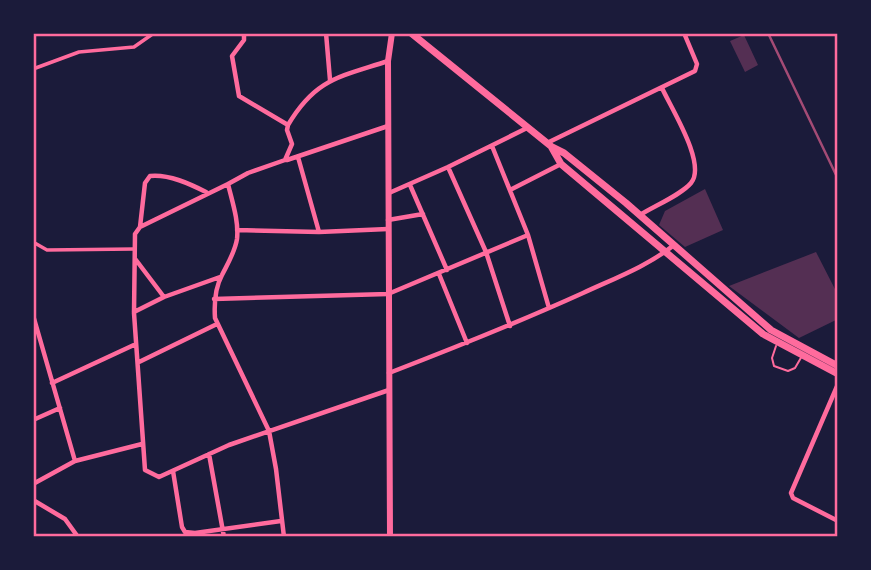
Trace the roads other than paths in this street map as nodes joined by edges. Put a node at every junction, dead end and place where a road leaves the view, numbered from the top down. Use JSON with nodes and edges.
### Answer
{"nodes":[{"id":1,"x":153,"y":33,"type":"edge"},
{"id":2,"x":244,"y":33,"type":"edge"},
{"id":3,"x":326,"y":33,"type":"edge"},
{"id":4,"x":392,"y":33,"type":"edge"},
{"id":5,"x":411,"y":33,"type":"edge"},
{"id":6,"x":684,"y":33,"type":"edge"},
{"id":7,"x":388,"y":61,"type":"junction"},
{"id":8,"x":33,"y":69,"type":"edge"},
{"id":9,"x":330,"y":80,"type":"junction"},
{"id":10,"x":662,"y":88,"type":"junction"},
{"id":11,"x":288,"y":125,"type":"junction"},
{"id":12,"x":389,"y":125,"type":"junction"},
{"id":13,"x":527,"y":128,"type":"junction"},
{"id":14,"x":549,"y":145,"type":"junction"},
{"id":15,"x":492,"y":146,"type":"junction"},
{"id":16,"x":298,"y":157,"type":"junction"},
{"id":17,"x":285,"y":160,"type":"junction"},
{"id":18,"x":561,"y":164,"type":"junction"},
{"id":19,"x":448,"y":167,"type":"junction"},
{"id":20,"x":228,"y":184,"type":"junction"},
{"id":21,"x":410,"y":185,"type":"junction"},
{"id":22,"x":510,"y":190,"type":"junction"},
{"id":23,"x":207,"y":192,"type":"junction"},
{"id":24,"x":388,"y":193,"type":"junction"},
{"id":25,"x":626,"y":203,"type":"junction"},
{"id":26,"x":617,"y":211,"type":"junction"},
{"id":27,"x":423,"y":214,"type":"junction"},
{"id":28,"x":639,"y":215,"type":"junction"},
{"id":29,"x":388,"y":220,"type":"junction"},
{"id":30,"x":140,"y":227,"type":"junction"},
{"id":31,"x":387,"y":229,"type":"junction"},
{"id":32,"x":237,"y":230,"type":"junction"},
{"id":33,"x":319,"y":232,"type":"junction"},
{"id":34,"x":528,"y":235,"type":"junction"},
{"id":35,"x":33,"y":242,"type":"edge"},
{"id":36,"x":674,"y":245,"type":"junction"},
{"id":37,"x":134,"y":249,"type":"junction"},
{"id":38,"x":486,"y":252,"type":"junction"},
{"id":39,"x":665,"y":252,"type":"junction"},
{"id":40,"x":136,"y":260,"type":"junction"},
{"id":41,"x":447,"y":270,"type":"junction"},
{"id":42,"x":439,"y":274,"type":"junction"},
{"id":43,"x":220,"y":277,"type":"junction"},
{"id":44,"x":388,"y":294,"type":"junction"},
{"id":45,"x":164,"y":297,"type":"junction"},
{"id":46,"x":214,"y":299,"type":"junction"},
{"id":47,"x":549,"y":308,"type":"junction"},
{"id":48,"x":134,"y":313,"type":"junction"},
{"id":49,"x":33,"y":315,"type":"edge"},
{"id":50,"x":217,"y":324,"type":"junction"},
{"id":51,"x":510,"y":326,"type":"junction"},
{"id":52,"x":777,"y":342,"type":"junction"},
{"id":53,"x":467,"y":343,"type":"junction"},
{"id":54,"x":136,"y":344,"type":"junction"},
{"id":55,"x":803,"y":355,"type":"junction"},
{"id":56,"x":139,"y":362,"type":"junction"},
{"id":57,"x":838,"y":366,"type":"edge"},
{"id":58,"x":389,"y":373,"type":"junction"},
{"id":59,"x":838,"y":374,"type":"edge"},
{"id":60,"x":52,"y":383,"type":"junction"},
{"id":61,"x":838,"y":384,"type":"edge"},
{"id":62,"x":389,"y":390,"type":"junction"},
{"id":63,"x":60,"y":408,"type":"junction"},
{"id":64,"x":33,"y":421,"type":"edge"},
{"id":65,"x":269,"y":431,"type":"junction"},
{"id":66,"x":142,"y":443,"type":"junction"},
{"id":67,"x":209,"y":454,"type":"junction"},
{"id":68,"x":75,"y":461,"type":"junction"},
{"id":69,"x":173,"y":471,"type":"junction"},
{"id":70,"x":33,"y":484,"type":"edge"},
{"id":71,"x":33,"y":500,"type":"edge"},
{"id":72,"x":281,"y":520,"type":"junction"},
{"id":73,"x":838,"y":521,"type":"edge"},
{"id":74,"x":223,"y":527,"type":"junction"},
{"id":75,"x":78,"y":537,"type":"edge"},
{"id":76,"x":224,"y":537,"type":"edge"},
{"id":77,"x":284,"y":537,"type":"edge"},
{"id":78,"x":390,"y":537,"type":"edge"}],
"edges":[{"from":1,"to":8,"type":"street"},
{"from":2,"to":11,"type":"street"},
{"from":3,"to":9,"type":"street"},
{"from":4,"to":7,"type":"main road"},
{"from":5,"to":13,"type":"main road"},
{"from":6,"to":10,"type":"street"},
{"from":7,"to":9,"type":"street"},
{"from":7,"to":12,"type":"main road"},
{"from":9,"to":11,"type":"street"},
{"from":10,"to":14,"type":"street"},
{"from":10,"to":28,"type":"street"},
{"from":11,"to":17,"type":"street"},
{"from":12,"to":16,"type":"street"},
{"from":12,"to":24,"type":"main road"},
{"from":13,"to":14,"type":"main road"},
{"from":13,"to":15,"type":"street"},
{"from":14,"to":18,"type":"main road"},
{"from":14,"to":25,"type":"main road"},
{"from":15,"to":19,"type":"street"},
{"from":15,"to":22,"type":"street"},
{"from":16,"to":17,"type":"street"},
{"from":16,"to":33,"type":"street"},
{"from":17,"to":20,"type":"street"},
{"from":18,"to":22,"type":"street"},
{"from":18,"to":26,"type":"main road"},
{"from":19,"to":21,"type":"street"},
{"from":19,"to":38,"type":"street"},
{"from":20,"to":23,"type":"street"},
{"from":20,"to":32,"type":"street"},
{"from":21,"to":24,"type":"street"},
{"from":21,"to":27,"type":"street"},
{"from":22,"to":34,"type":"street"},
{"from":23,"to":30,"type":"street"},
{"from":23,"to":30,"type":"street"},
{"from":24,"to":29,"type":"main road"},
{"from":25,"to":26,"type":"main road"},
{"from":25,"to":28,"type":"main road"},
{"from":26,"to":39,"type":"main road"},
{"from":27,"to":29,"type":"street"},
{"from":27,"to":41,"type":"street"},
{"from":28,"to":36,"type":"main road"},
{"from":29,"to":31,"type":"main road"},
{"from":30,"to":37,"type":"street"},
{"from":31,"to":33,"type":"street"},
{"from":31,"to":44,"type":"main road"},
{"from":32,"to":33,"type":"street"},
{"from":32,"to":43,"type":"street"},
{"from":34,"to":38,"type":"street"},
{"from":34,"to":47,"type":"street"},
{"from":35,"to":37,"type":"street"},
{"from":36,"to":39,"type":"street"},
{"from":36,"to":57,"type":"main road"},
{"from":37,"to":40,"type":"street"},
{"from":38,"to":41,"type":"street"},
{"from":38,"to":51,"type":"street"},
{"from":39,"to":47,"type":"street"},
{"from":39,"to":52,"type":"main road"},
{"from":40,"to":45,"type":"street"},
{"from":40,"to":48,"type":"street"},
{"from":41,"to":42,"type":"street"},
{"from":42,"to":44,"type":"street"},
{"from":42,"to":53,"type":"street"},
{"from":43,"to":45,"type":"street"},
{"from":43,"to":46,"type":"street"},
{"from":44,"to":46,"type":"street"},
{"from":44,"to":58,"type":"main road"},
{"from":45,"to":48,"type":"street"},
{"from":46,"to":50,"type":"street"},
{"from":47,"to":51,"type":"street"},
{"from":48,"to":54,"type":"street"},
{"from":49,"to":60,"type":"street"},
{"from":50,"to":56,"type":"street"},
{"from":50,"to":65,"type":"street"},
{"from":51,"to":53,"type":"street"},
{"from":52,"to":55,"type":"main road"},
{"from":52,"to":55,"type":"lane"},
{"from":53,"to":58,"type":"street"},
{"from":54,"to":56,"type":"street"},
{"from":54,"to":60,"type":"street"},
{"from":55,"to":59,"type":"main road"},
{"from":56,"to":66,"type":"street"},
{"from":58,"to":62,"type":"main road"},
{"from":60,"to":63,"type":"street"},
{"from":61,"to":73,"type":"street"},
{"from":62,"to":65,"type":"street"},
{"from":62,"to":78,"type":"main road"},
{"from":63,"to":64,"type":"street"},
{"from":63,"to":68,"type":"street"},
{"from":65,"to":67,"type":"street"},
{"from":65,"to":72,"type":"street"},
{"from":66,"to":68,"type":"street"},
{"from":66,"to":69,"type":"street"},
{"from":67,"to":69,"type":"street"},
{"from":67,"to":74,"type":"street"},
{"from":68,"to":70,"type":"street"},
{"from":69,"to":74,"type":"street"},
{"from":71,"to":75,"type":"street"},
{"from":72,"to":74,"type":"street"},
{"from":72,"to":77,"type":"street"},
{"from":74,"to":76,"type":"street"}]}
